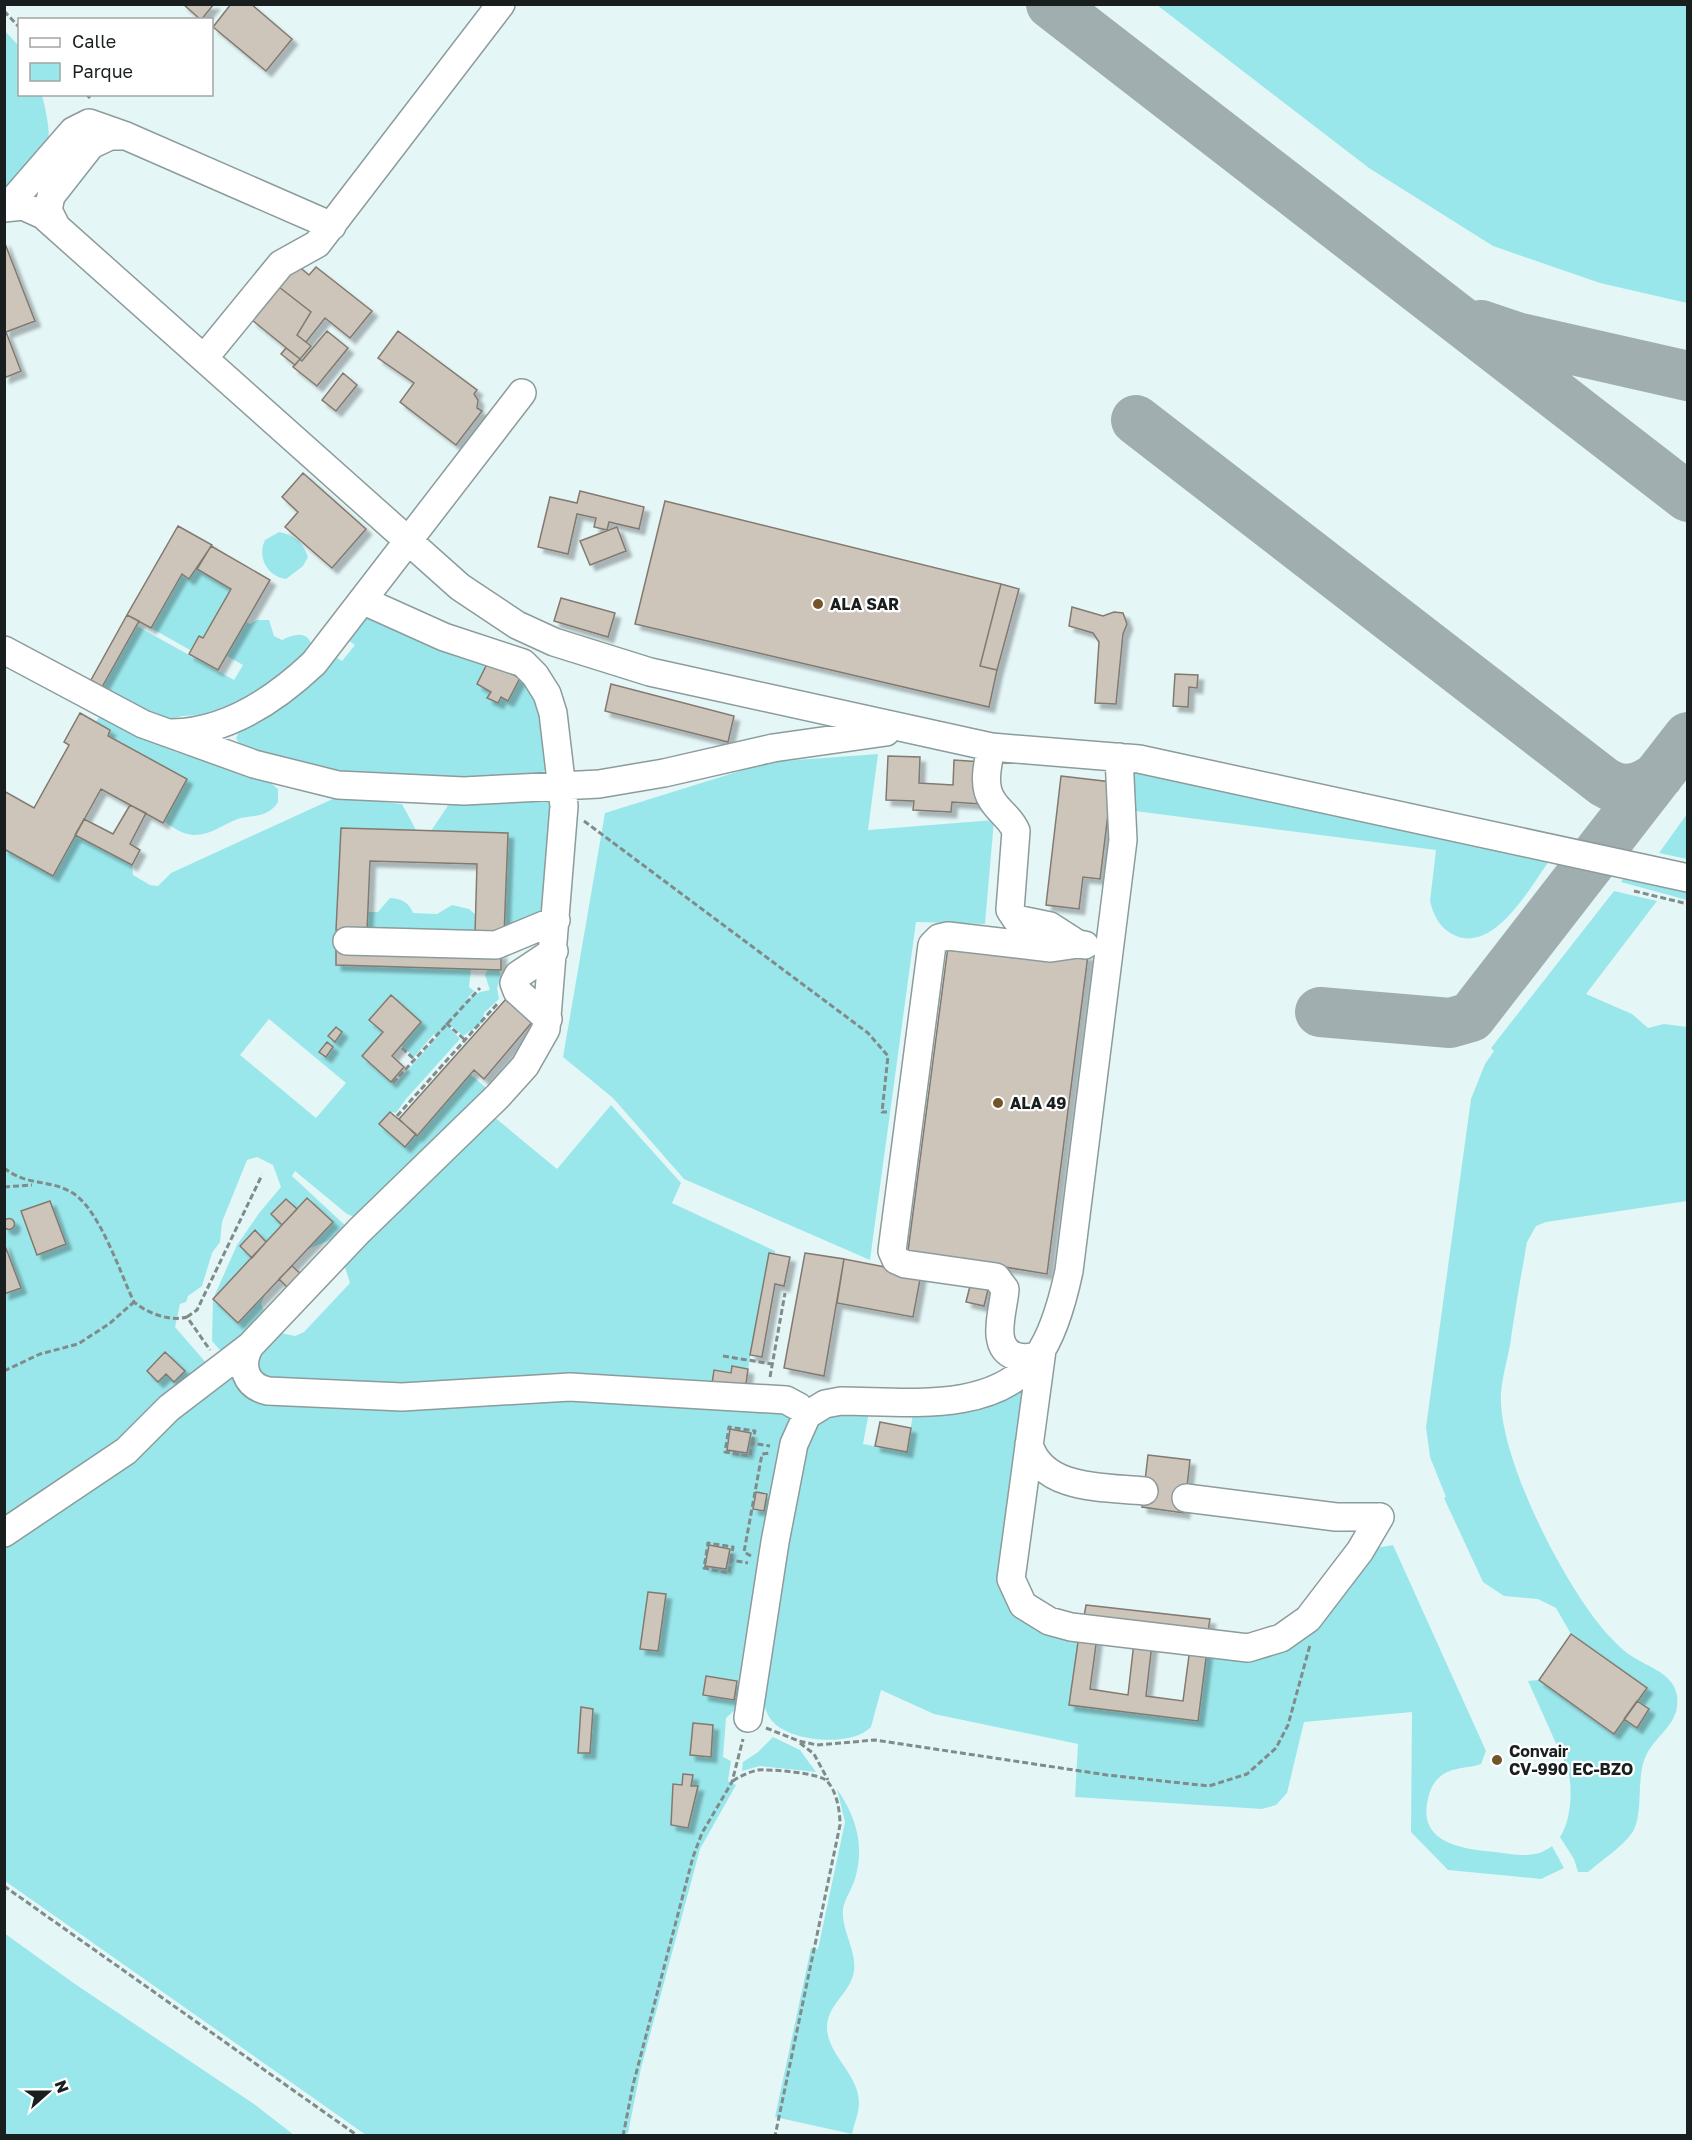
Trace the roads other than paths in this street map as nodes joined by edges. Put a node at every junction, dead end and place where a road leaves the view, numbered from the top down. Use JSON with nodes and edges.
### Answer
{"nodes":[{"id":1,"x":501,"y":4,"type":"edge"},
{"id":2,"x":126,"y":136,"type":"junction"},
{"id":3,"x":6,"y":208,"type":"edge"},
{"id":4,"x":56,"y":226,"type":"junction"},
{"id":5,"x":332,"y":226,"type":"junction"},
{"id":6,"x":205,"y":357,"type":"junction"},
{"id":7,"x":522,"y":393,"type":"dead end"},
{"id":8,"x":408,"y":542,"type":"junction"},
{"id":9,"x":364,"y":601,"type":"junction"},
{"id":10,"x":4,"y":650,"type":"edge"},
{"id":11,"x":806,"y":708,"type":"junction"},
{"id":12,"x":902,"y":729,"type":"junction"},
{"id":13,"x":168,"y":734,"type":"junction"},
{"id":14,"x":799,"y":744,"type":"junction"},
{"id":15,"x":991,"y":747,"type":"junction"},
{"id":16,"x":1119,"y":757,"type":"junction"},
{"id":17,"x":564,"y":796,"type":"junction"},
{"id":18,"x":1688,"y":878,"type":"edge"},
{"id":19,"x":556,"y":920,"type":"junction"},
{"id":20,"x":347,"y":941,"type":"dead end"},
{"id":21,"x":1078,"y":944,"type":"junction"},
{"id":22,"x":496,"y":945,"type":"junction"},
{"id":23,"x":1110,"y":947,"type":"junction"},
{"id":24,"x":547,"y":964,"type":"junction"},
{"id":25,"x":548,"y":1019,"type":"junction"},
{"id":26,"x":250,"y":1346,"type":"junction"},
{"id":27,"x":1040,"y":1352,"type":"junction"},
{"id":28,"x":807,"y":1415,"type":"junction"},
{"id":29,"x":1029,"y":1444,"type":"junction"},
{"id":30,"x":1144,"y":1491,"type":"dead end"},
{"id":31,"x":1186,"y":1498,"type":"dead end"},
{"id":32,"x":4,"y":1533,"type":"edge"},
{"id":33,"x":748,"y":1718,"type":"road end"}],
"edges":[{"from":1,"to":5,"type":"lane"},
{"from":2,"to":3,"type":"lane"},
{"from":2,"to":4,"type":"lane"},
{"from":2,"to":5,"type":"lane"},
{"from":3,"to":4,"type":"lane"},
{"from":4,"to":6,"type":"lane"},
{"from":5,"to":6,"type":"lane"},
{"from":6,"to":8,"type":"lane"},
{"from":7,"to":8,"type":"lane"},
{"from":8,"to":9,"type":"lane"},
{"from":8,"to":11,"type":"lane"},
{"from":9,"to":13,"type":"lane"},
{"from":9,"to":17,"type":"lane"},
{"from":10,"to":13,"type":"lane"},
{"from":11,"to":12,"type":"lane"},
{"from":11,"to":14,"type":"lane"},
{"from":12,"to":14,"type":"lane"},
{"from":12,"to":15,"type":"lane"},
{"from":13,"to":17,"type":"lane"},
{"from":14,"to":17,"type":"lane"},
{"from":15,"to":16,"type":"lane"},
{"from":15,"to":21,"type":"lane"},
{"from":16,"to":18,"type":"lane"},
{"from":16,"to":23,"type":"lane"},
{"from":17,"to":19,"type":"lane"},
{"from":19,"to":22,"type":"lane"},
{"from":19,"to":24,"type":"lane"},
{"from":20,"to":22,"type":"lane"},
{"from":21,"to":23,"type":"lane"},
{"from":21,"to":27,"type":"lane"},
{"from":22,"to":24,"type":"lane"},
{"from":23,"to":27,"type":"lane"},
{"from":24,"to":25,"type":"lane"},
{"from":24,"to":25,"type":"lane"},
{"from":25,"to":26,"type":"lane"},
{"from":26,"to":28,"type":"lane"},
{"from":26,"to":32,"type":"lane"},
{"from":27,"to":28,"type":"lane"},
{"from":27,"to":29,"type":"lane"},
{"from":28,"to":33,"type":"lane"},
{"from":29,"to":30,"type":"lane"},
{"from":29,"to":31,"type":"lane"}]}
